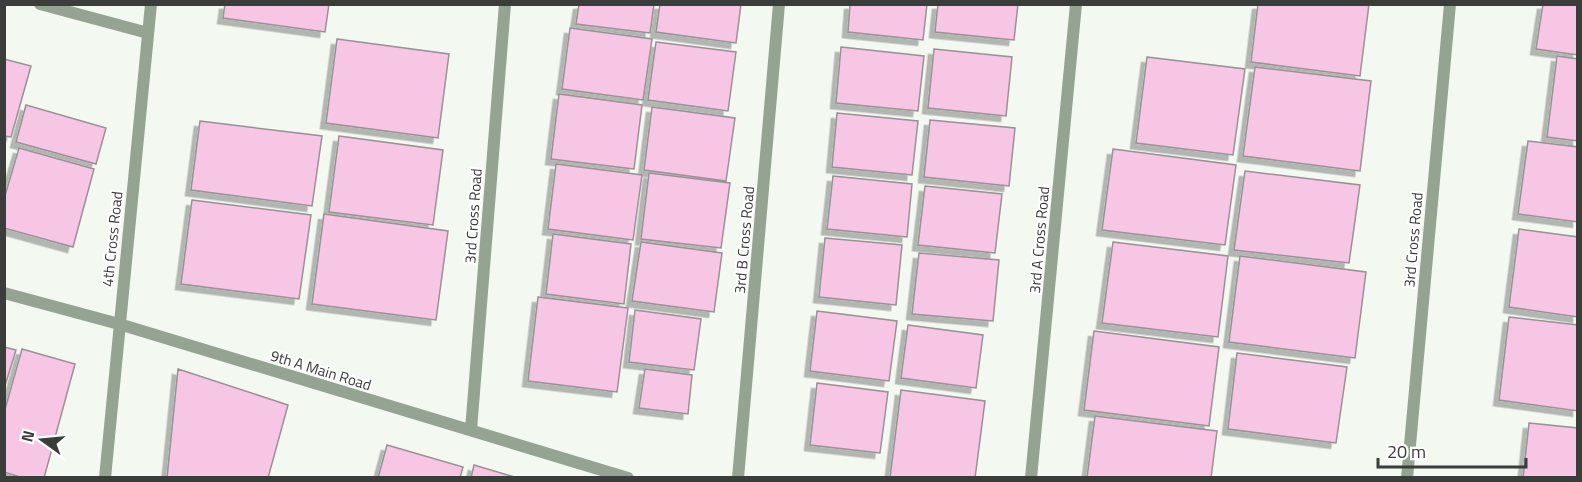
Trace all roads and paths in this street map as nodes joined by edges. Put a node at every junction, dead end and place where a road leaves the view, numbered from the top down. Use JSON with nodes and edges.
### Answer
{"nodes":[{"id":1,"x":40,"y":4,"type":"edge"},
{"id":2,"x":151,"y":4,"type":"edge"},
{"id":3,"x":505,"y":4,"type":"edge"},
{"id":4,"x":779,"y":4,"type":"edge"},
{"id":5,"x":1076,"y":4,"type":"edge"},
{"id":6,"x":1450,"y":4,"type":"edge"},
{"id":7,"x":148,"y":33,"type":"junction"},
{"id":8,"x":4,"y":293,"type":"edge"},
{"id":9,"x":119,"y":324,"type":"junction"},
{"id":10,"x":471,"y":430,"type":"junction"},
{"id":11,"x":105,"y":477,"type":"edge"},
{"id":12,"x":628,"y":477,"type":"edge"},
{"id":13,"x":738,"y":477,"type":"edge"},
{"id":14,"x":1031,"y":477,"type":"edge"},
{"id":15,"x":1407,"y":477,"type":"edge"}],
"edges":[{"from":1,"to":7,"type":"street"},
{"from":2,"to":7,"type":"street","name":"4th Cross Road"},
{"from":3,"to":10,"type":"street","name":"3rd Cross Road"},
{"from":4,"to":13,"type":"street","name":"3rd B Cross Road"},
{"from":5,"to":14,"type":"street","name":"3rd A Cross Road"},
{"from":6,"to":15,"type":"street","name":"3rd Cross Road"},
{"from":7,"to":9,"type":"street","name":"4th Cross Road"},
{"from":8,"to":9,"type":"street","name":"9th A Main Road"},
{"from":9,"to":10,"type":"street","name":"9th A Main Road"},
{"from":9,"to":11,"type":"street","name":"4th Cross Road"},
{"from":10,"to":12,"type":"street","name":"9th A Main Road"}]}
